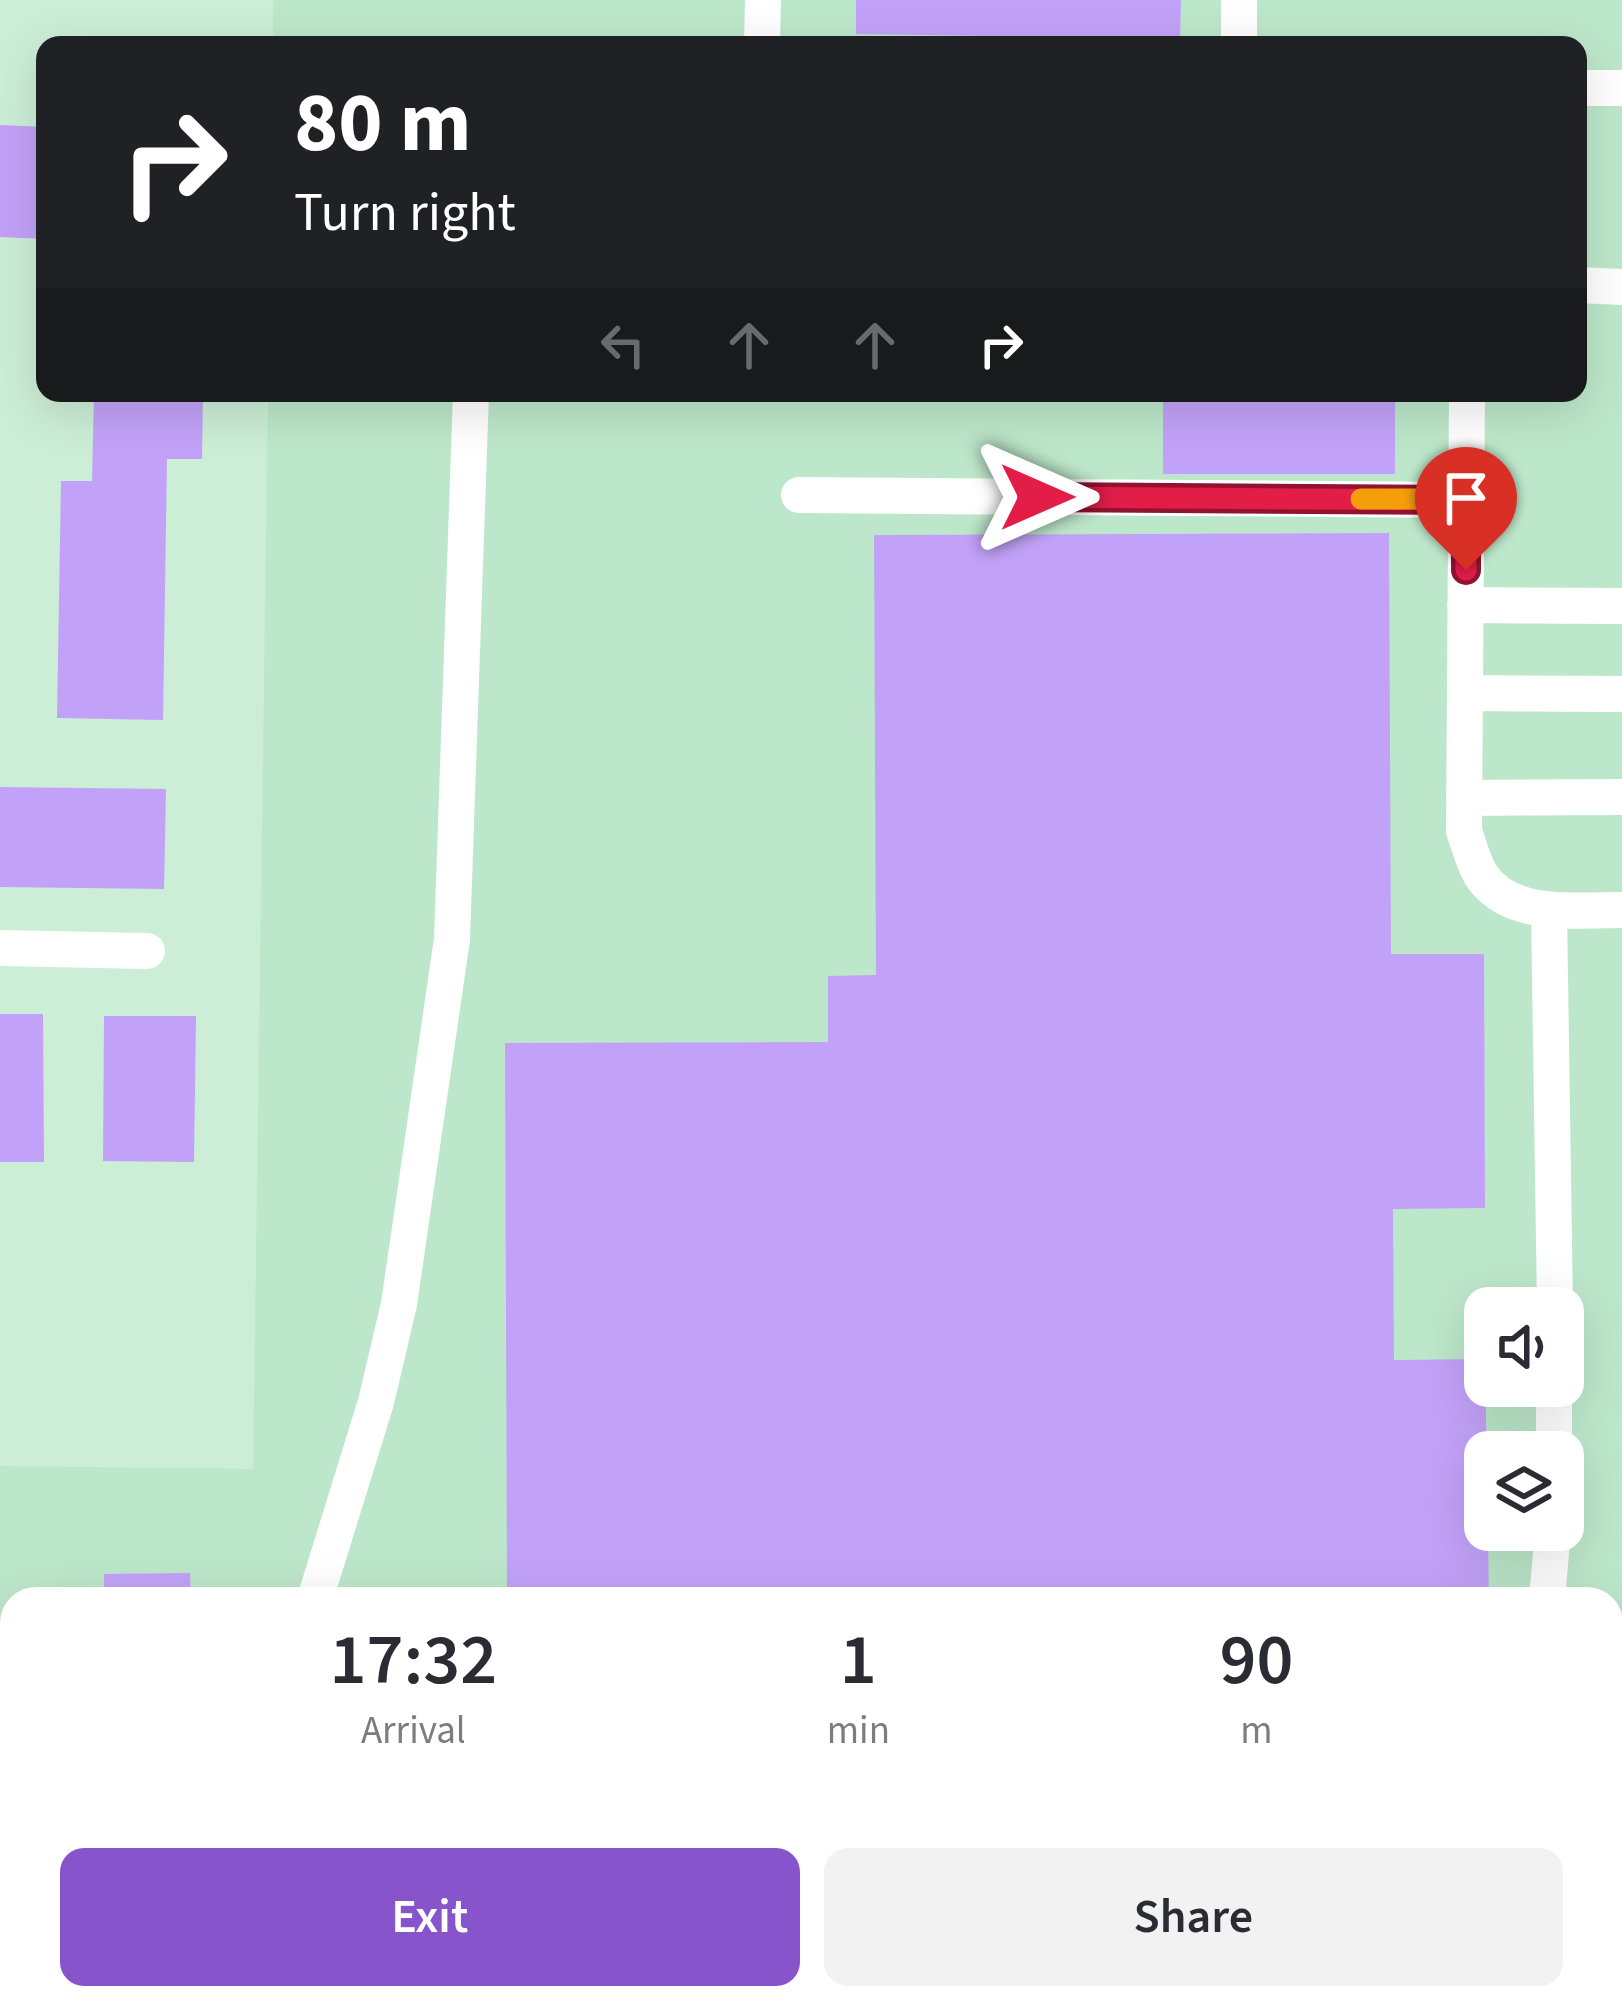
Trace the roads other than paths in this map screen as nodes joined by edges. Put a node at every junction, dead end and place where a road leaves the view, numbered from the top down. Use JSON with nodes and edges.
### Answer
{"nodes":[{"id":1,"x":763,"y":0,"type":"edge"},
{"id":2,"x":1239,"y":0,"type":"edge"},
{"id":3,"x":762,"y":36,"type":"edge"},
{"id":4,"x":1239,"y":36,"type":"edge"},
{"id":5,"x":1587,"y":88,"type":"edge"},
{"id":6,"x":1622,"y":88,"type":"edge"},
{"id":7,"x":1587,"y":285,"type":"edge"},
{"id":8,"x":1622,"y":287,"type":"edge"},
{"id":9,"x":471,"y":402,"type":"edge"},
{"id":10,"x":1467,"y":402,"type":"edge"},
{"id":11,"x":799,"y":495,"type":"dead end"},
{"id":12,"x":1466,"y":500,"type":"junction"},
{"id":13,"x":1465,"y":604,"type":"junction"},
{"id":14,"x":1622,"y":606,"type":"edge"},
{"id":15,"x":1465,"y":693,"type":"junction"},
{"id":16,"x":1622,"y":694,"type":"edge"},
{"id":17,"x":1622,"y":797,"type":"edge"},
{"id":18,"x":1463,"y":798,"type":"junction"},
{"id":19,"x":1549,"y":910,"type":"junction"},
{"id":20,"x":1622,"y":910,"type":"edge"},
{"id":21,"x":0,"y":948,"type":"edge"},
{"id":22,"x":147,"y":951,"type":"dead end"},
{"id":23,"x":1555,"y":1287,"type":"edge"},
{"id":24,"x":1551,"y":1551,"type":"edge"},
{"id":25,"x":319,"y":1587,"type":"edge"},
{"id":26,"x":1548,"y":1587,"type":"edge"}],
"edges":[{"from":1,"to":3,"type":"lane"},
{"from":2,"to":4,"type":"lane"},
{"from":5,"to":6,"type":"lane"},
{"from":7,"to":8,"type":"lane"},
{"from":9,"to":25,"type":"lane"},
{"from":10,"to":12,"type":"lane"},
{"from":11,"to":12,"type":"lane"},
{"from":12,"to":13,"type":"lane"},
{"from":13,"to":14,"type":"lane"},
{"from":13,"to":15,"type":"lane"},
{"from":15,"to":16,"type":"lane"},
{"from":15,"to":18,"type":"lane"},
{"from":17,"to":18,"type":"lane"},
{"from":18,"to":19,"type":"lane"},
{"from":19,"to":20,"type":"lane"},
{"from":19,"to":23,"type":"lane"},
{"from":21,"to":22,"type":"lane"},
{"from":24,"to":26,"type":"lane"}]}
